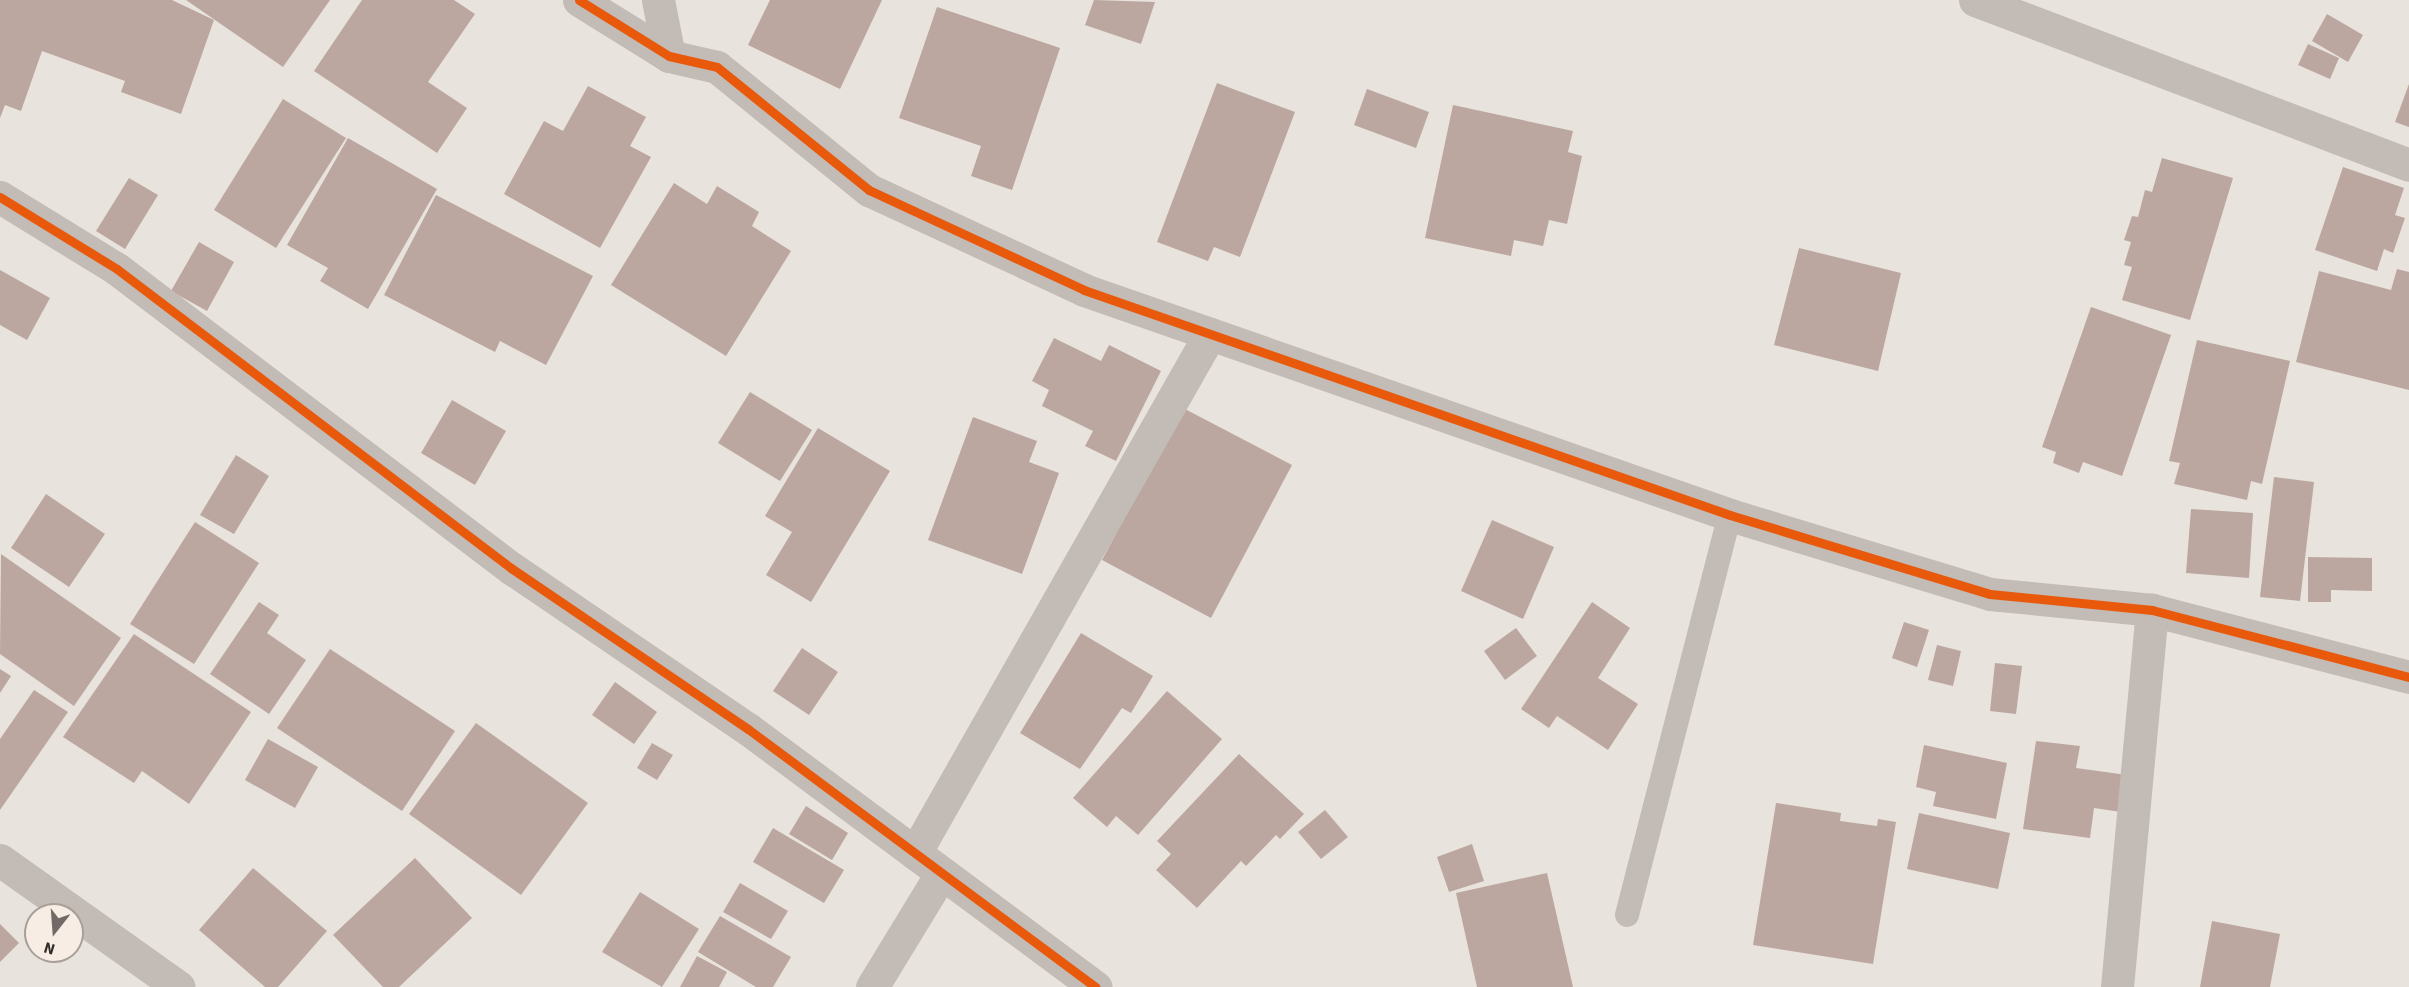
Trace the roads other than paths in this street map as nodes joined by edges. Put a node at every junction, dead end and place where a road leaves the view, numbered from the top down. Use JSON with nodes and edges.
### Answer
{"nodes":[{"id":1,"x":579,"y":0,"type":"edge"},
{"id":2,"x":658,"y":0,"type":"edge"},
{"id":3,"x":1975,"y":0,"type":"edge"},
{"id":4,"x":669,"y":56,"type":"junction"},
{"id":5,"x":2409,"y":165,"type":"edge"},
{"id":6,"x":0,"y":197,"type":"edge"},
{"id":7,"x":1210,"y":334,"type":"junction"},
{"id":8,"x":1730,"y":515,"type":"junction"},
{"id":9,"x":2152,"y":610,"type":"junction"},
{"id":10,"x":2409,"y":677,"type":"edge"},
{"id":11,"x":915,"y":853,"type":"junction"},
{"id":12,"x":0,"y":860,"type":"edge"},
{"id":13,"x":941,"y":874,"type":"junction"},
{"id":14,"x":1627,"y":915,"type":"dead end"},
{"id":15,"x":179,"y":987,"type":"edge"},
{"id":16,"x":872,"y":987,"type":"edge"},
{"id":17,"x":1096,"y":987,"type":"edge"},
{"id":18,"x":2117,"y":987,"type":"edge"}],
"edges":[{"from":1,"to":4,"type":"street"},
{"from":2,"to":4,"type":"street"},
{"from":3,"to":5,"type":"street"},
{"from":4,"to":7,"type":"street"},
{"from":6,"to":11,"type":"street"},
{"from":7,"to":8,"type":"street"},
{"from":7,"to":11,"type":"street"},
{"from":8,"to":9,"type":"street"},
{"from":8,"to":14,"type":"lane"},
{"from":9,"to":10,"type":"street"},
{"from":9,"to":18,"type":"street"},
{"from":11,"to":13,"type":"street"},
{"from":12,"to":15,"type":"street"},
{"from":13,"to":16,"type":"street"},
{"from":13,"to":17,"type":"street"}]}
